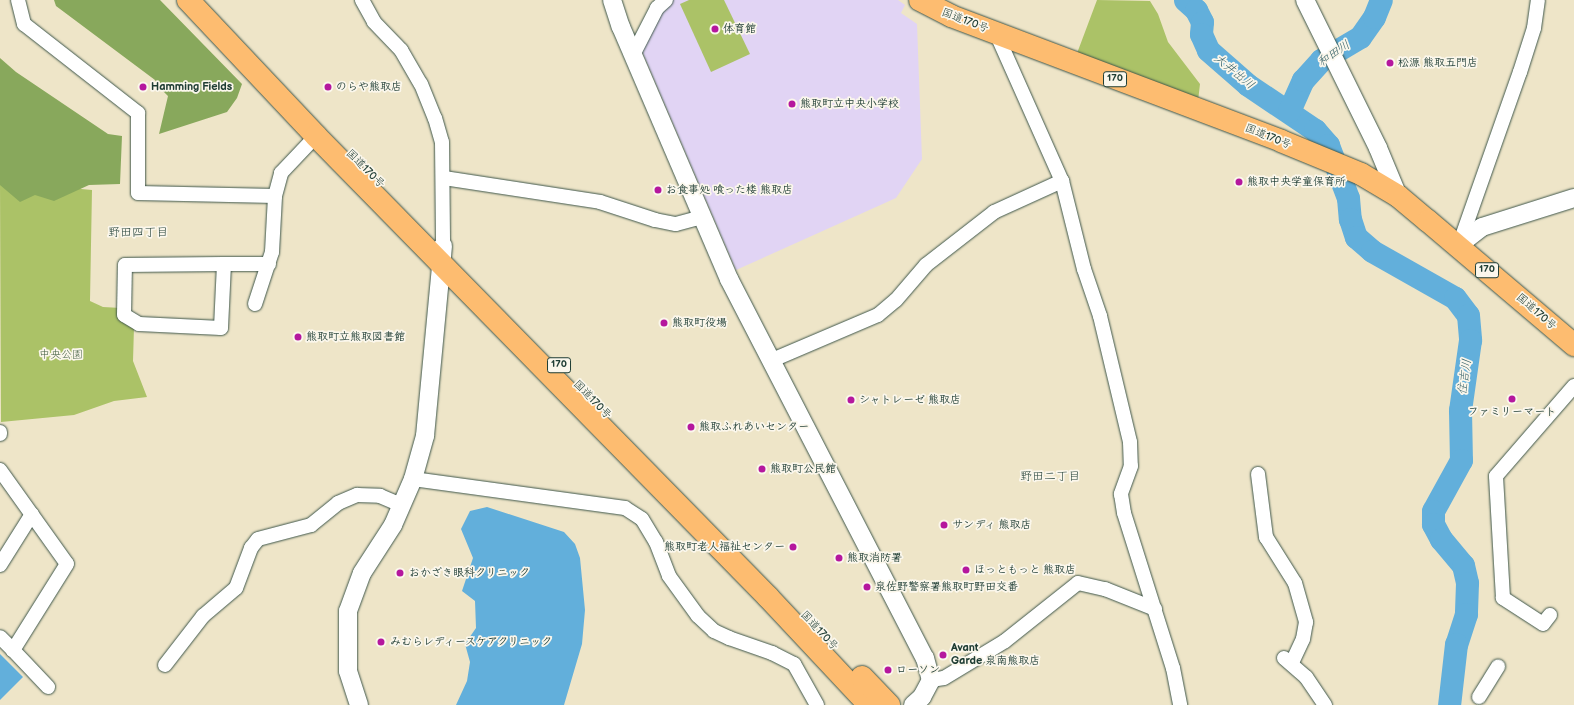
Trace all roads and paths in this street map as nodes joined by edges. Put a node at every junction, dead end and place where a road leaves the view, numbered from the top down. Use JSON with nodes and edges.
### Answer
{"nodes":[{"id":1,"x":18,"y":0,"type":"edge"},
{"id":2,"x":188,"y":0,"type":"edge"},
{"id":3,"x":362,"y":0,"type":"edge"},
{"id":4,"x":612,"y":0,"type":"edge"},
{"id":5,"x":666,"y":0,"type":"edge"},
{"id":6,"x":920,"y":0,"type":"edge"},
{"id":7,"x":1305,"y":0,"type":"edge"},
{"id":8,"x":1538,"y":0,"type":"edge"},
{"id":9,"x":221,"y":33,"type":"junction"},
{"id":10,"x":996,"y":33,"type":"junction"},
{"id":11,"x":633,"y":55,"type":"junction"},
{"id":12,"x":316,"y":136,"type":"junction"},
{"id":13,"x":444,"y":178,"type":"junction"},
{"id":14,"x":1062,"y":181,"type":"junction"},
{"id":15,"x":275,"y":196,"type":"junction"},
{"id":16,"x":1398,"y":196,"type":"junction"},
{"id":17,"x":1574,"y":198,"type":"edge"},
{"id":18,"x":702,"y":217,"type":"junction"},
{"id":19,"x":1458,"y":245,"type":"junction"},
{"id":20,"x":442,"y":255,"type":"junction"},
{"id":21,"x":224,"y":264,"type":"junction"},
{"id":22,"x":269,"y":264,"type":"junction"},
{"id":23,"x":255,"y":304,"type":"dead end"},
{"id":24,"x":1574,"y":345,"type":"edge"},
{"id":25,"x":770,"y":361,"type":"junction"},
{"id":26,"x":1574,"y":386,"type":"edge"},
{"id":27,"x":0,"y":470,"type":"edge"},
{"id":28,"x":1258,"y":474,"type":"dead end"},
{"id":29,"x":413,"y":479,"type":"junction"},
{"id":30,"x":401,"y":506,"type":"junction"},
{"id":31,"x":32,"y":514,"type":"junction"},
{"id":32,"x":0,"y":565,"type":"edge"},
{"id":33,"x":1155,"y":609,"type":"junction"},
{"id":34,"x":1550,"y":615,"type":"dead end"},
{"id":35,"x":0,"y":637,"type":"edge"},
{"id":36,"x":13,"y":650,"type":"junction"},
{"id":37,"x":165,"y":665,"type":"dead end"},
{"id":38,"x":1498,"y":667,"type":"dead end"},
{"id":39,"x":931,"y":680,"type":"junction"},
{"id":40,"x":48,"y":687,"type":"dead end"},
{"id":41,"x":1479,"y":697,"type":"dead end"},
{"id":42,"x":359,"y":705,"type":"edge"},
{"id":43,"x":817,"y":705,"type":"edge"},
{"id":44,"x":869,"y":705,"type":"edge"},
{"id":45,"x":889,"y":705,"type":"edge"},
{"id":46,"x":913,"y":705,"type":"edge"},
{"id":47,"x":1180,"y":705,"type":"edge"},
{"id":48,"x":1325,"y":705,"type":"edge"}],
"edges":[{"from":1,"to":15,"type":"street"},
{"from":2,"to":9,"type":"highway","name":"国道170号","number":"170"},
{"from":3,"to":13,"type":"street"},
{"from":4,"to":11,"type":"street"},
{"from":5,"to":11,"type":"street"},
{"from":6,"to":10,"type":"highway","name":"国道170号","number":"170"},
{"from":7,"to":16,"type":"street"},
{"from":8,"to":19,"type":"street"},
{"from":9,"to":12,"type":"highway","name":"国道170号","number":"170"},
{"from":9,"to":20,"type":"highway","name":"国道170号","number":"170"},
{"from":10,"to":14,"type":"street"},
{"from":10,"to":16,"type":"highway","name":"国道170号","number":"170"},
{"from":11,"to":18,"type":"street"},
{"from":12,"to":15,"type":"street"},
{"from":12,"to":20,"type":"highway","name":"国道170号","number":"170"},
{"from":13,"to":18,"type":"street"},
{"from":13,"to":20,"type":"street"},
{"from":14,"to":25,"type":"street"},
{"from":14,"to":33,"type":"street"},
{"from":15,"to":22,"type":"street"},
{"from":16,"to":19,"type":"highway","name":"国道170号","number":"170"},
{"from":17,"to":19,"type":"street"},
{"from":18,"to":25,"type":"street"},
{"from":19,"to":24,"type":"highway","name":"国道170号","number":"170"},
{"from":20,"to":29,"type":"street"},
{"from":20,"to":44,"type":"highway","name":"国道170号","number":"170"},
{"from":20,"to":45,"type":"highway","name":"国道170号","number":"170"},
{"from":21,"to":21,"type":"street"},
{"from":21,"to":22,"type":"street"},
{"from":22,"to":23,"type":"street"},
{"from":25,"to":39,"type":"street"},
{"from":26,"to":34,"type":"street"},
{"from":27,"to":31,"type":"street"},
{"from":28,"to":48,"type":"street"},
{"from":29,"to":30,"type":"street"},
{"from":29,"to":43,"type":"street"},
{"from":30,"to":37,"type":"street"},
{"from":30,"to":42,"type":"street"},
{"from":31,"to":32,"type":"street"},
{"from":31,"to":36,"type":"street"},
{"from":33,"to":39,"type":"street"},
{"from":33,"to":47,"type":"street"},
{"from":35,"to":36,"type":"street"},
{"from":36,"to":40,"type":"street"},
{"from":38,"to":41,"type":"street"},
{"from":39,"to":46,"type":"street"}]}
